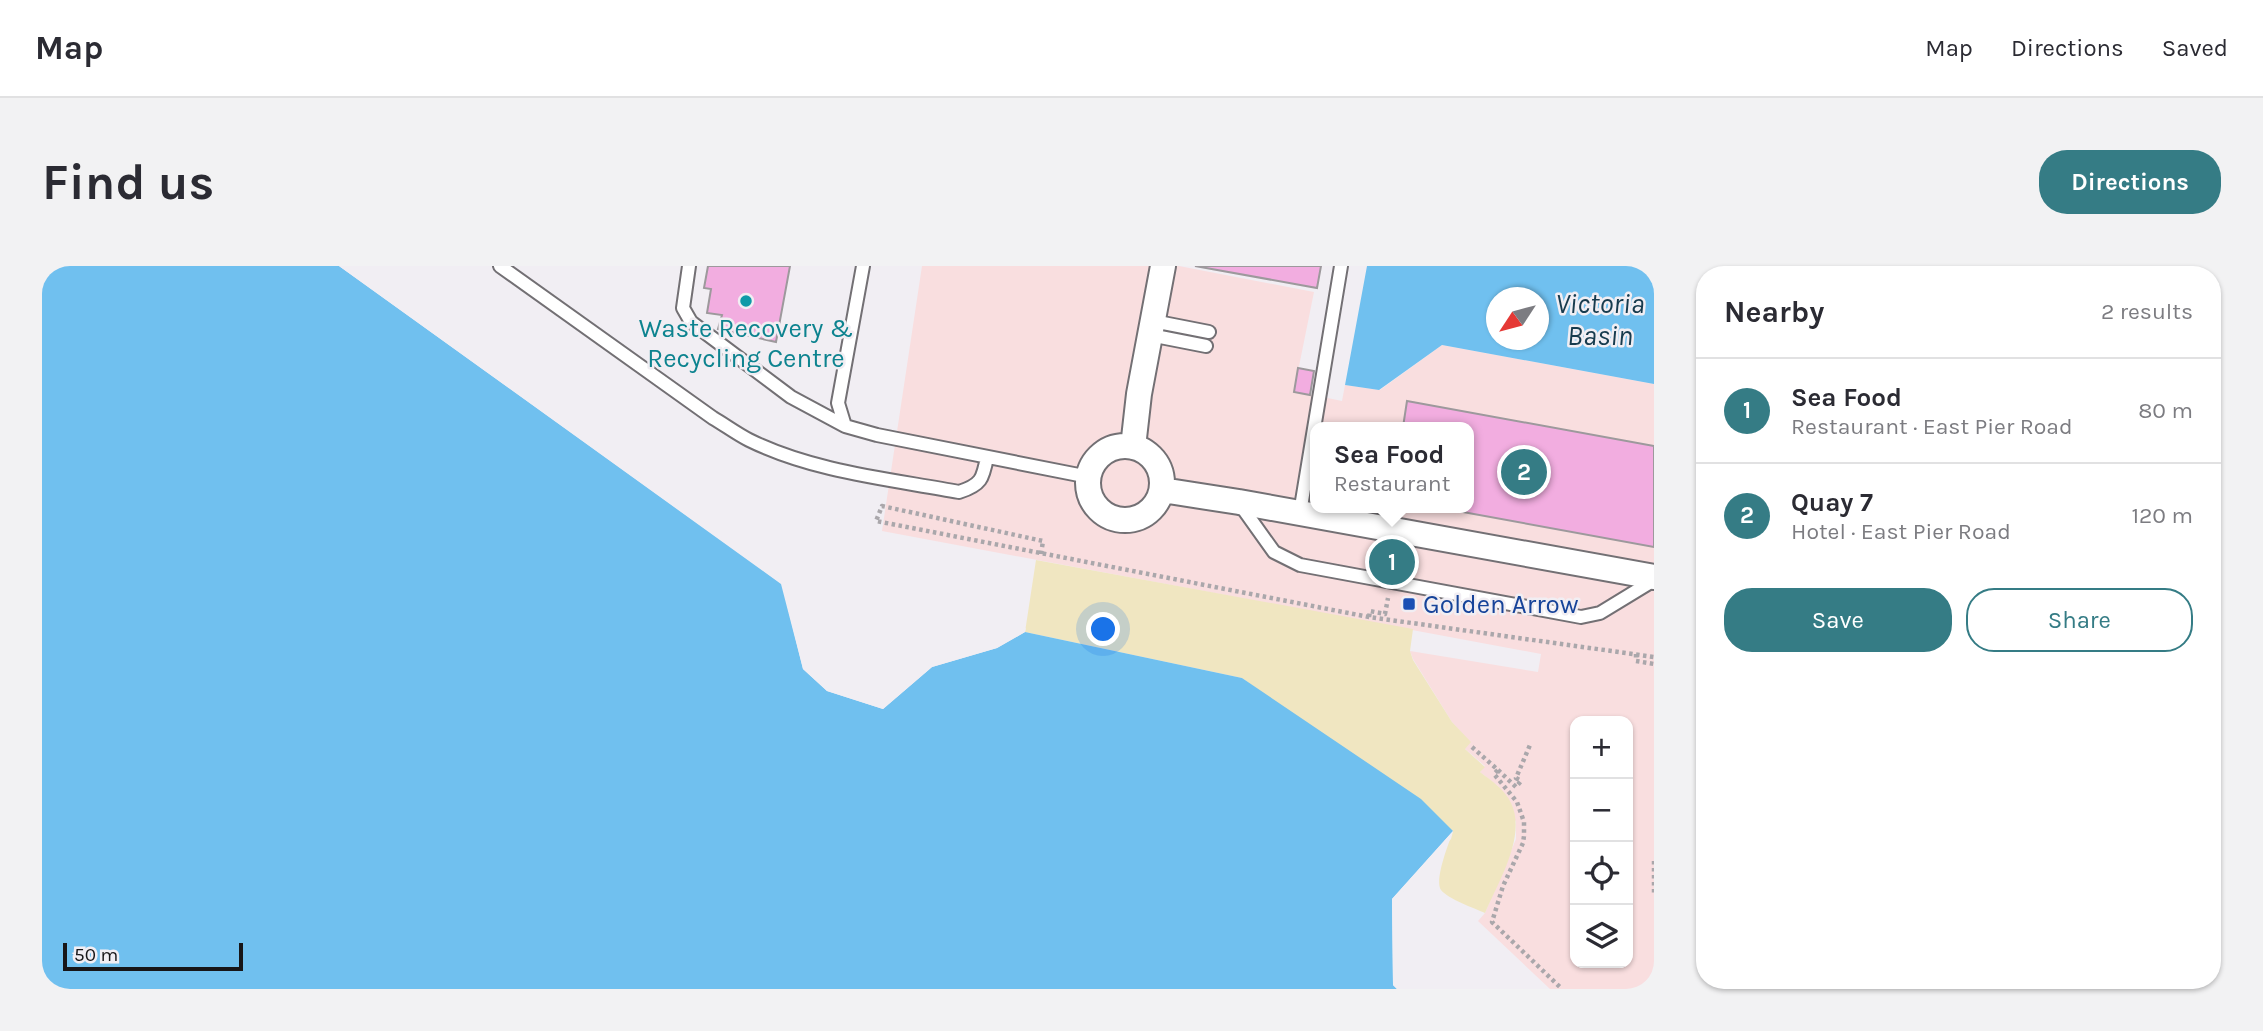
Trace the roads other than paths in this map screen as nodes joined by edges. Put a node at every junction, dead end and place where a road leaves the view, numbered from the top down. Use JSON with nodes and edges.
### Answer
{"nodes":[{"id":1,"x":500,"y":266,"type":"edge"},
{"id":2,"x":690,"y":266,"type":"edge"},
{"id":3,"x":863,"y":266,"type":"edge"},
{"id":4,"x":1163,"y":266,"type":"edge"},
{"id":5,"x":1342,"y":266,"type":"edge"},
{"id":6,"x":1152,"y":328,"type":"junction"},
{"id":7,"x":1209,"y":332,"type":"dead end"},
{"id":8,"x":1206,"y":346,"type":"dead end"},
{"id":9,"x":1315,"y":422,"type":"edge"},
{"id":10,"x":845,"y":426,"type":"junction"},
{"id":11,"x":1133,"y":447,"type":"junction"},
{"id":12,"x":1310,"y":454,"type":"edge"},
{"id":13,"x":987,"y":457,"type":"junction"},
{"id":14,"x":1088,"y":477,"type":"junction"},
{"id":15,"x":1162,"y":491,"type":"junction"},
{"id":16,"x":1239,"y":502,"type":"junction"},
{"id":17,"x":1300,"y":513,"type":"junction"},
{"id":18,"x":1654,"y":578,"type":"edge"}],
"edges":[{"from":1,"to":13,"type":"lane"},
{"from":2,"to":10,"type":"lane"},
{"from":3,"to":10,"type":"lane"},
{"from":4,"to":6,"type":"street"},
{"from":5,"to":9,"type":"lane"},
{"from":6,"to":7,"type":"lane"},
{"from":6,"to":8,"type":"lane"},
{"from":6,"to":11,"type":"street"},
{"from":10,"to":13,"type":"lane"},
{"from":11,"to":14,"type":"street"},
{"from":11,"to":15,"type":"street"},
{"from":12,"to":17,"type":"lane"},
{"from":13,"to":14,"type":"lane"},
{"from":14,"to":15,"type":"street"},
{"from":15,"to":16,"type":"street"},
{"from":16,"to":17,"type":"street"},
{"from":16,"to":18,"type":"lane"},
{"from":17,"to":18,"type":"street"}]}
